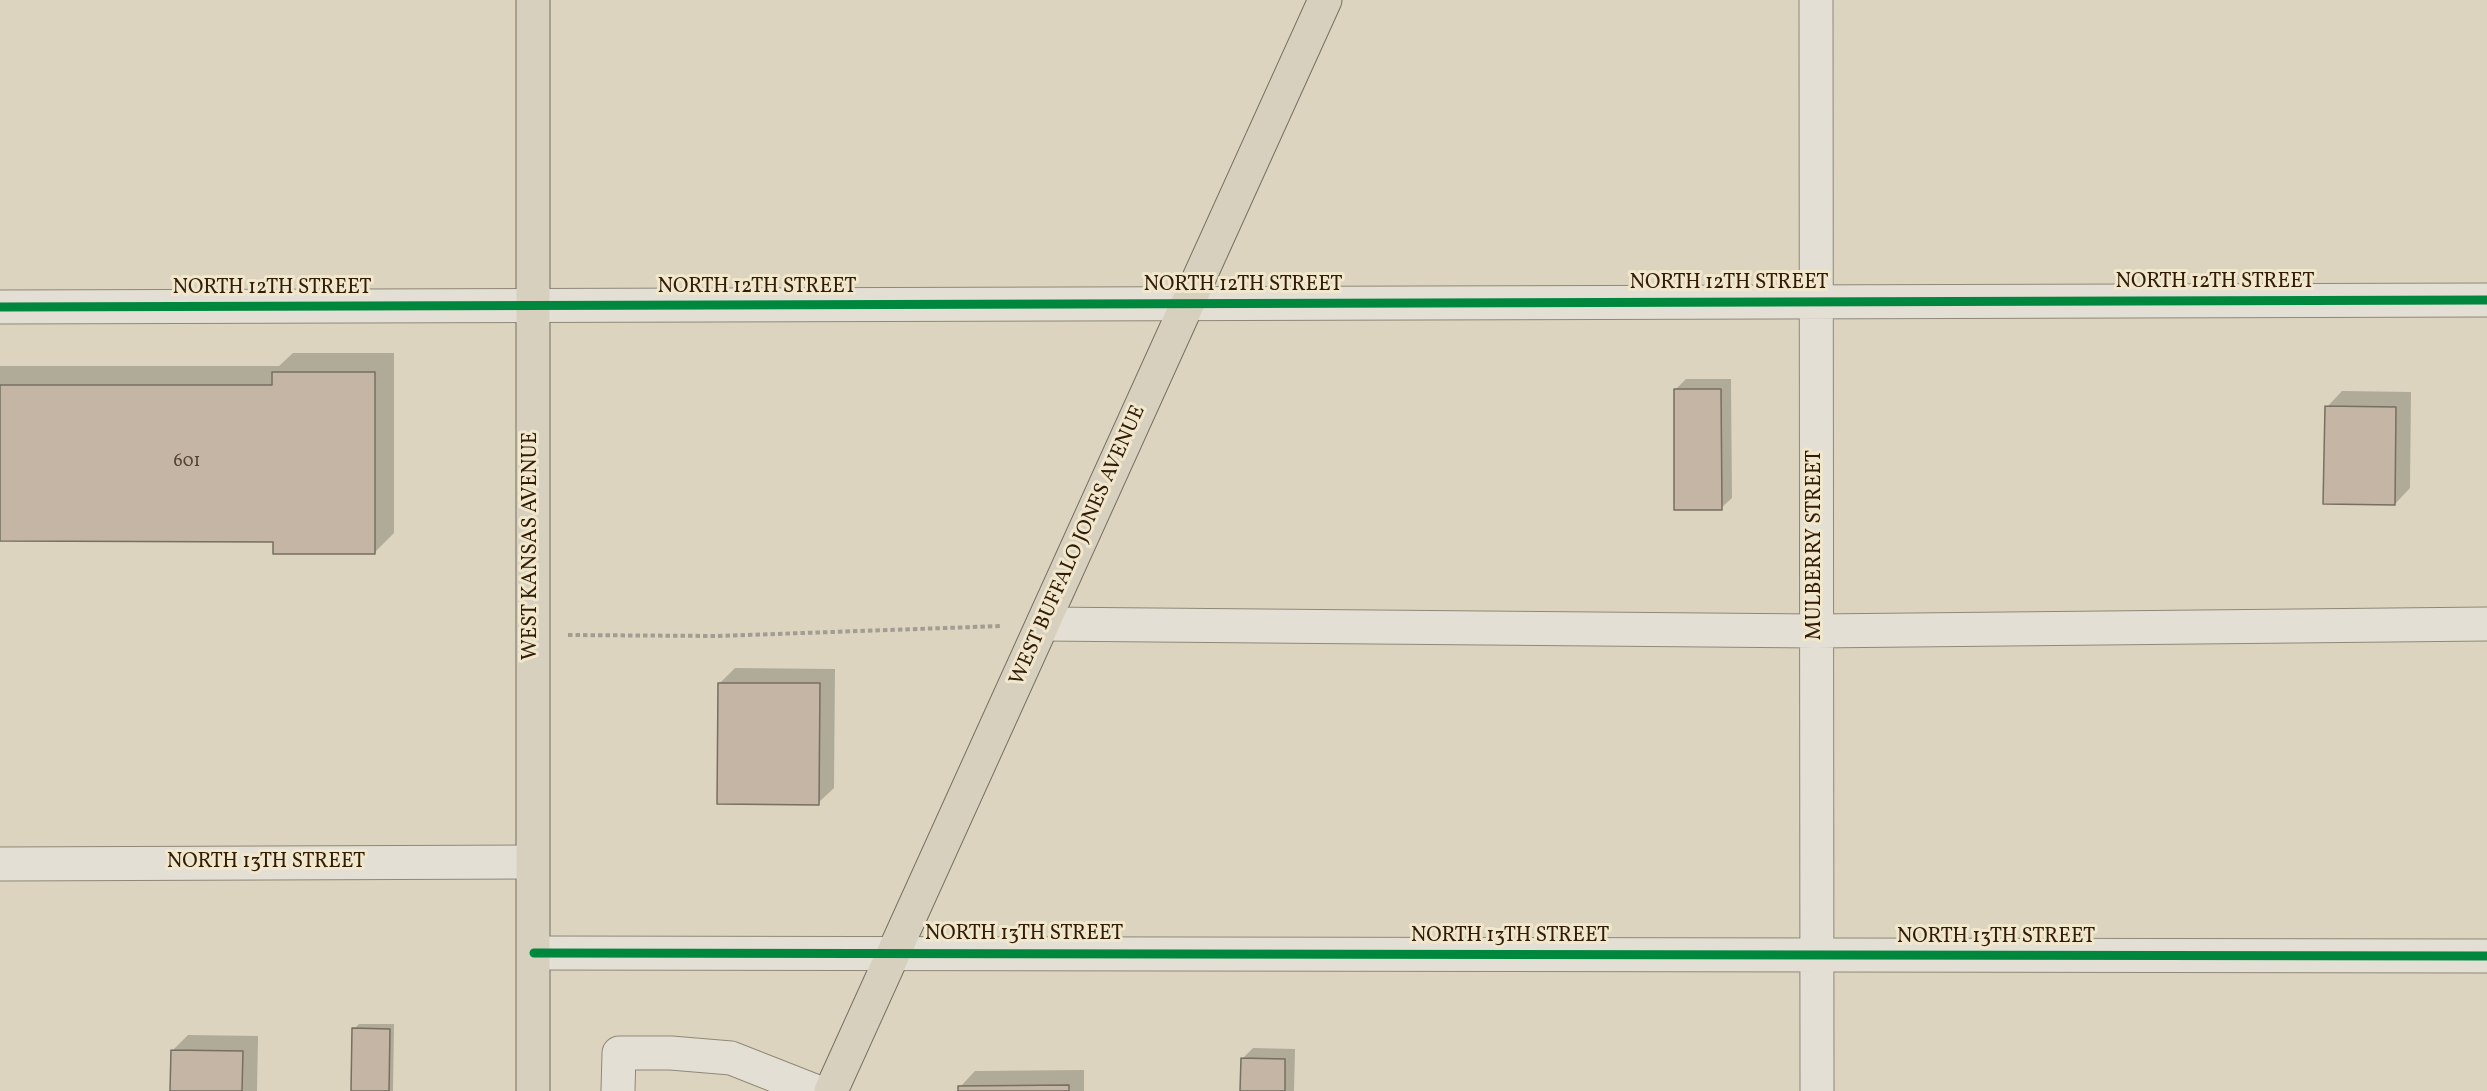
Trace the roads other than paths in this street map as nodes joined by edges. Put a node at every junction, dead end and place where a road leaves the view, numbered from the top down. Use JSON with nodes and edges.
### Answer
{"nodes":[{"id":1,"x":533,"y":0,"type":"edge"},
{"id":2,"x":1325,"y":0,"type":"edge"},
{"id":3,"x":1816,"y":0,"type":"edge"},
{"id":4,"x":2487,"y":300,"type":"edge"},
{"id":5,"x":1815,"y":301,"type":"junction"},
{"id":6,"x":1188,"y":304,"type":"junction"},
{"id":7,"x":0,"y":307,"type":"edge"},
{"id":8,"x":532,"y":307,"type":"junction"},
{"id":9,"x":1043,"y":624,"type":"junction"},
{"id":10,"x":2487,"y":624,"type":"edge"},
{"id":11,"x":1816,"y":631,"type":"junction"},
{"id":12,"x":532,"y":862,"type":"junction"},
{"id":13,"x":0,"y":864,"type":"edge"},
{"id":14,"x":534,"y":953,"type":"junction"},
{"id":15,"x":894,"y":953,"type":"junction"},
{"id":16,"x":2487,"y":956,"type":"edge"},
{"id":17,"x":1817,"y":957,"type":"junction"},
{"id":18,"x":533,"y":1091,"type":"edge"},
{"id":19,"x":618,"y":1091,"type":"edge"},
{"id":20,"x":815,"y":1091,"type":"edge"},
{"id":21,"x":831,"y":1091,"type":"edge"},
{"id":22,"x":1817,"y":1091,"type":"edge"}],
"edges":[{"from":1,"to":8,"type":"main road","name":"WEST KANSAS AVENUE"},
{"from":2,"to":6,"type":"main road","name":"WEST BUFFALO JONES AVENUE"},
{"from":3,"to":5,"type":"street","name":"MULBERRY STREET"},
{"from":4,"to":5,"type":"street","name":"NORTH 12TH STREET"},
{"from":5,"to":6,"type":"street","name":"NORTH 12TH STREET"},
{"from":5,"to":11,"type":"street","name":"MULBERRY STREET"},
{"from":6,"to":8,"type":"street","name":"NORTH 12TH STREET"},
{"from":6,"to":9,"type":"main road","name":"WEST BUFFALO JONES AVENUE"},
{"from":7,"to":8,"type":"street","name":"NORTH 12TH STREET"},
{"from":8,"to":12,"type":"main road","name":"WEST KANSAS AVENUE"},
{"from":9,"to":11,"type":"street"},
{"from":9,"to":15,"type":"main road","name":"WEST BUFFALO JONES AVENUE"},
{"from":10,"to":11,"type":"street"},
{"from":11,"to":17,"type":"street","name":"MULBERRY STREET"},
{"from":12,"to":13,"type":"street","name":"NORTH 13TH STREET"},
{"from":12,"to":14,"type":"main road","name":"WEST KANSAS AVENUE"},
{"from":14,"to":15,"type":"street","name":"NORTH 13TH STREET"},
{"from":14,"to":18,"type":"main road","name":"WEST KANSAS AVENUE"},
{"from":15,"to":17,"type":"street","name":"NORTH 13TH STREET"},
{"from":15,"to":21,"type":"main road","name":"WEST BUFFALO JONES AVENUE"},
{"from":16,"to":17,"type":"street","name":"NORTH 13TH STREET"},
{"from":17,"to":22,"type":"street","name":"MULBERRY STREET"},
{"from":19,"to":20,"type":"street"}]}
